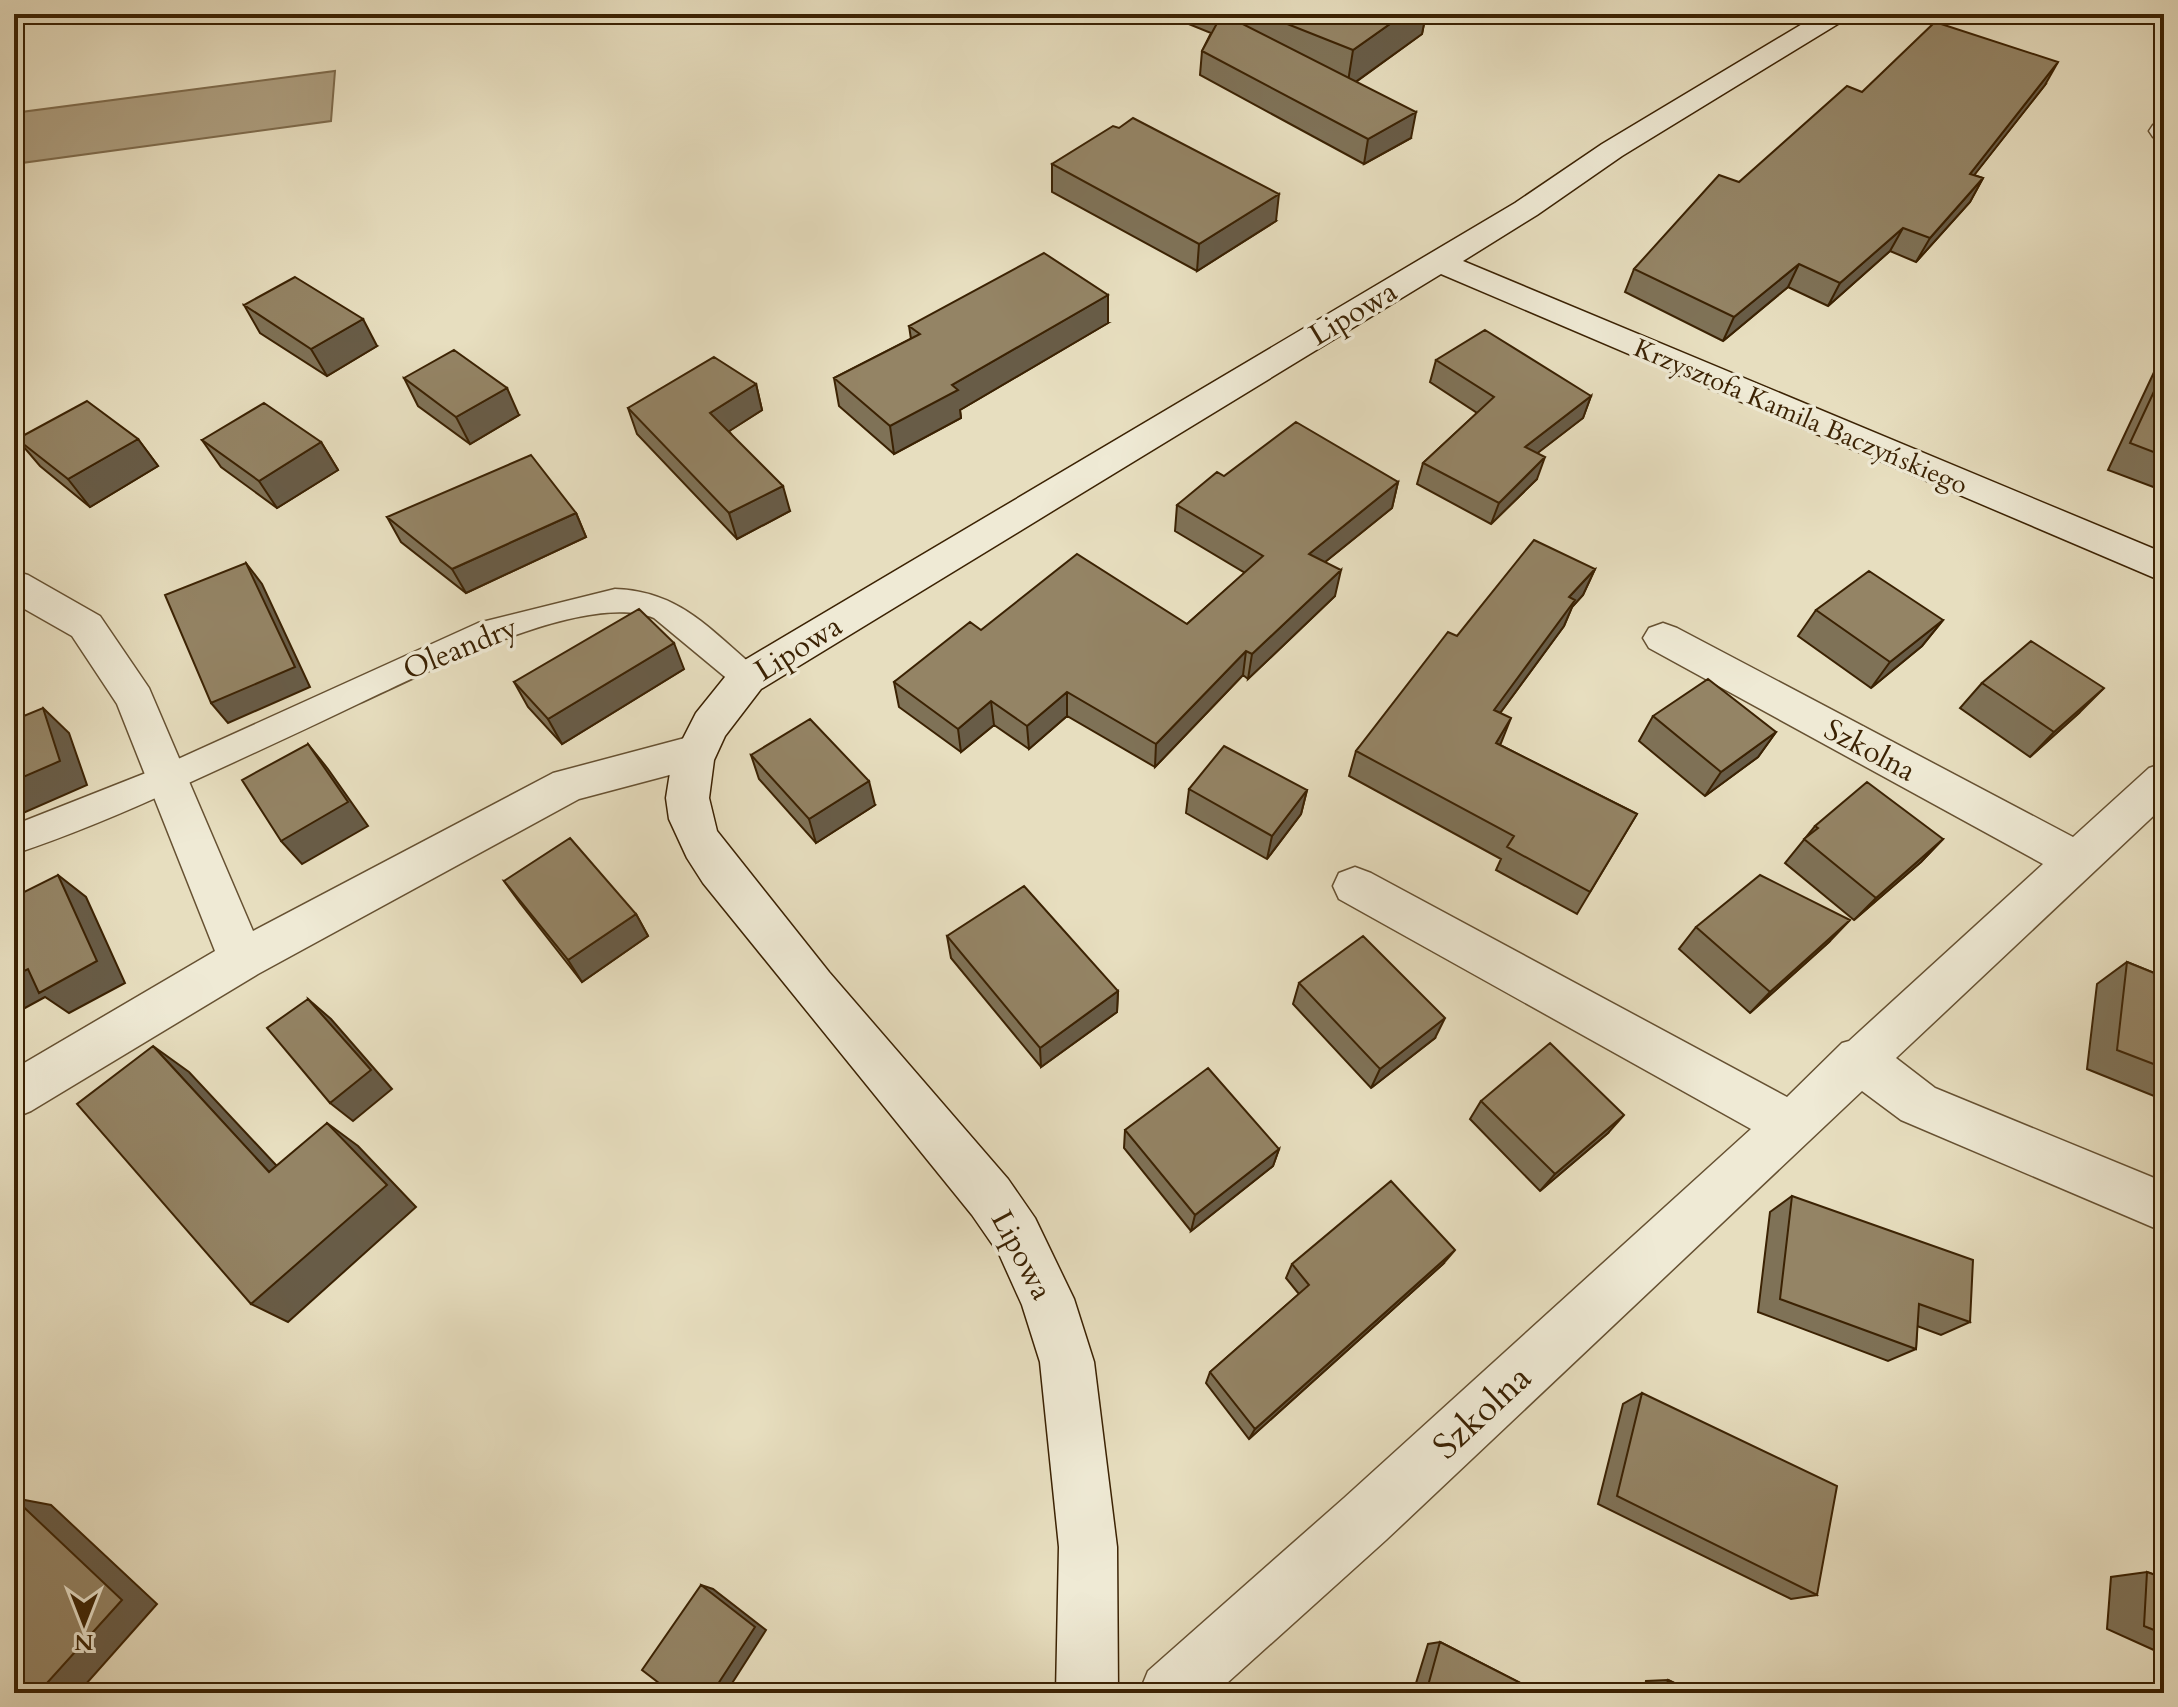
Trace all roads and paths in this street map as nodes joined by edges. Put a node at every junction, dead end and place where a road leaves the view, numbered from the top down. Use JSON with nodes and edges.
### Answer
{"nodes":[{"id":1,"x":1837,"y":14,"type":"edge"},
{"id":2,"x":1439,"y":262,"type":"junction"},
{"id":3,"x":2164,"y":568,"type":"edge"},
{"id":4,"x":14,"y":585,"type":"edge"},
{"id":5,"x":1663,"y":638,"type":"dead end"},
{"id":6,"x":747,"y":678,"type":"junction"},
{"id":7,"x":696,"y":752,"type":"junction"},
{"id":8,"x":168,"y":778,"type":"junction"},
{"id":9,"x":2164,"y":780,"type":"edge"},
{"id":10,"x":14,"y":840,"type":"edge"},
{"id":11,"x":2078,"y":861,"type":"junction"},
{"id":12,"x":1355,"y":886,"type":"dead end"},
{"id":13,"x":242,"y":960,"type":"junction"},
{"id":14,"x":1859,"y":1059,"type":"junction"},
{"id":15,"x":14,"y":1095,"type":"edge"},
{"id":16,"x":1790,"y":1127,"type":"junction"},
{"id":17,"x":2164,"y":1207,"type":"edge"},
{"id":18,"x":1087,"y":1693,"type":"edge"},
{"id":19,"x":1170,"y":1693,"type":"edge"}],
"edges":[{"from":1,"to":2,"type":"street","name":"Lipowa"},
{"from":2,"to":3,"type":"street","name":"Krzysztofa Kamila Baczyńskiego"},
{"from":2,"to":6,"type":"street","name":"Lipowa"},
{"from":4,"to":8,"type":"street"},
{"from":5,"to":11,"type":"street","name":"Szkolna"},
{"from":6,"to":7,"type":"street","name":"Lipowa"},
{"from":6,"to":8,"type":"lane","name":"Oleandry"},
{"from":7,"to":13,"type":"street"},
{"from":7,"to":18,"type":"street","name":"Lipowa"},
{"from":8,"to":10,"type":"lane","name":"Oleandry"},
{"from":8,"to":13,"type":"street"},
{"from":9,"to":11,"type":"street","name":"Szkolna"},
{"from":11,"to":14,"type":"street","name":"Szkolna"},
{"from":12,"to":16,"type":"street"},
{"from":13,"to":15,"type":"street"},
{"from":14,"to":16,"type":"street","name":"Szkolna"},
{"from":14,"to":17,"type":"street"},
{"from":16,"to":19,"type":"street","name":"Szkolna"}]}
